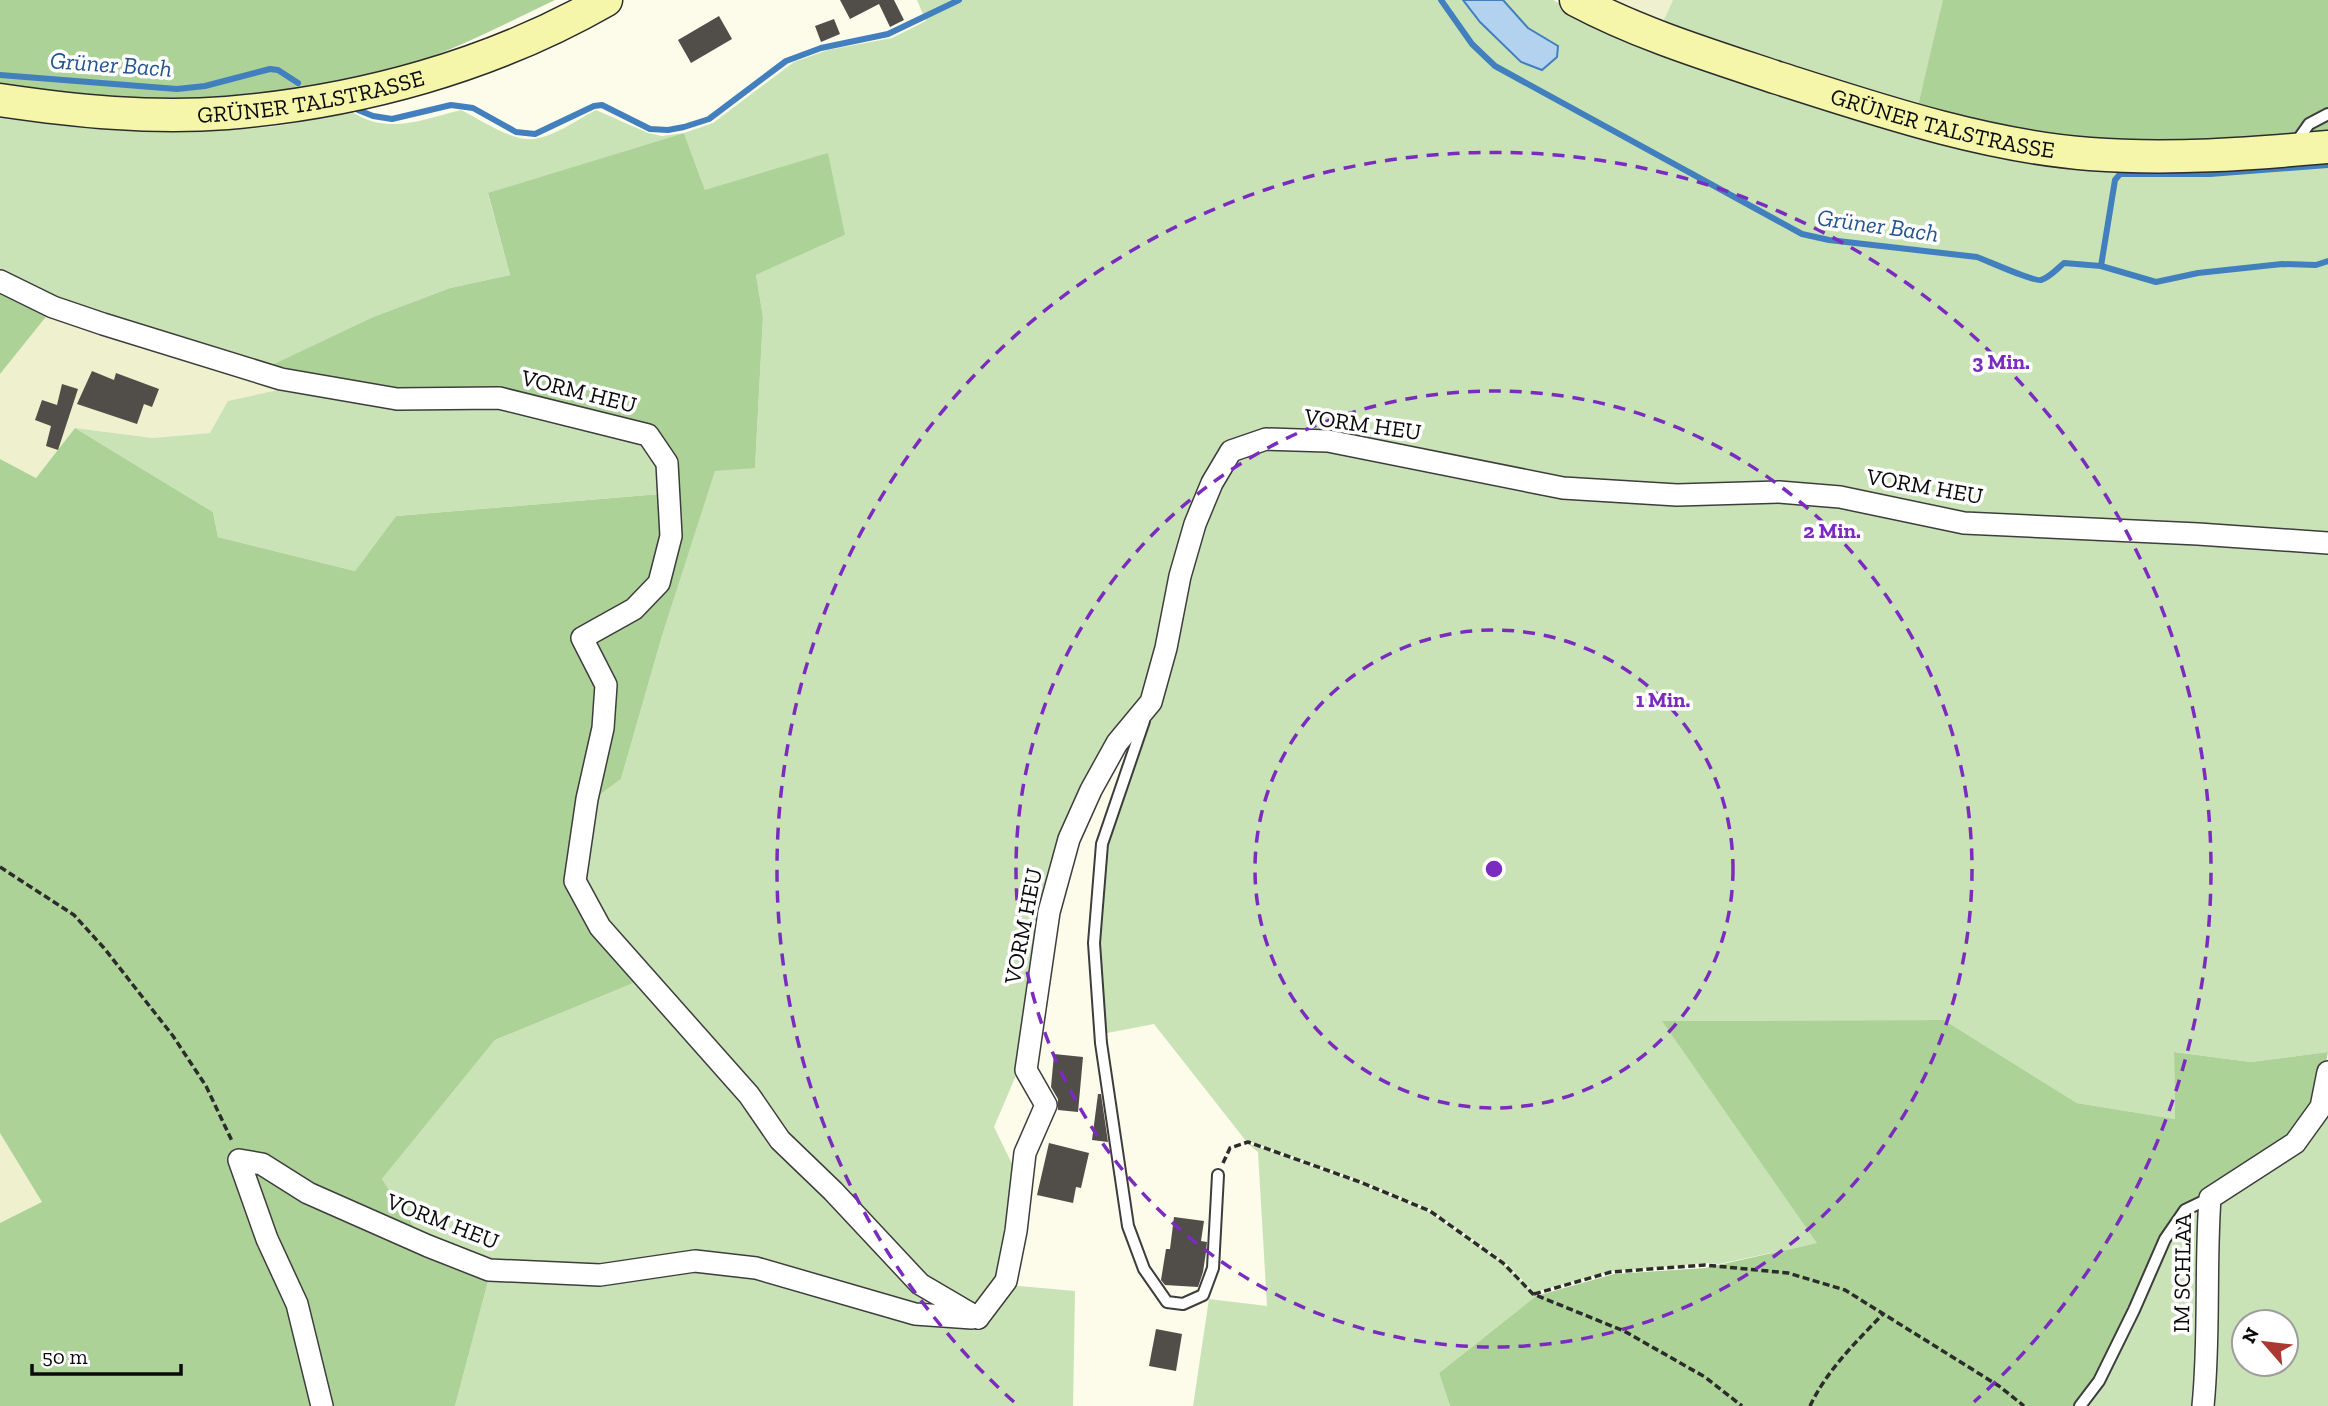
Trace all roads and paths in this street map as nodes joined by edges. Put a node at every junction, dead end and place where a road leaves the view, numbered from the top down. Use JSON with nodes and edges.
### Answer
{"nodes":[{"id":1,"x":606,"y":0,"type":"edge"},
{"id":2,"x":1576,"y":0,"type":"edge"},
{"id":3,"x":0,"y":100,"type":"edge"},
{"id":4,"x":2328,"y":114,"type":"edge"},
{"id":5,"x":2328,"y":146,"type":"edge"},
{"id":6,"x":2291,"y":150,"type":"junction"},
{"id":7,"x":0,"y":281,"type":"edge"},
{"id":8,"x":2328,"y":543,"type":"edge"},
{"id":9,"x":1151,"y":702,"type":"junction"},
{"id":10,"x":0,"y":867,"type":"edge"},
{"id":11,"x":2328,"y":1072,"type":"edge"},
{"id":12,"x":240,"y":1160,"type":"junction"},
{"id":13,"x":1218,"y":1175,"type":"joint"},
{"id":14,"x":2210,"y":1198,"type":"junction"},
{"id":15,"x":1533,"y":1294,"type":"junction"},
{"id":16,"x":1883,"y":1314,"type":"junction"},
{"id":17,"x":978,"y":1318,"type":"junction"},
{"id":18,"x":322,"y":1406,"type":"edge"},
{"id":19,"x":1742,"y":1406,"type":"edge"},
{"id":20,"x":1810,"y":1406,"type":"edge"},
{"id":21,"x":2024,"y":1406,"type":"edge"},
{"id":22,"x":2080,"y":1406,"type":"edge"},
{"id":23,"x":2203,"y":1406,"type":"edge"}],
"edges":[{"from":1,"to":3,"type":"main road","name":"GRÜNER TALSTRASSE"},
{"from":2,"to":6,"type":"main road","name":"GRÜNER TALSTRASSE"},
{"from":4,"to":6,"type":"lane"},
{"from":5,"to":6,"type":"main road","name":"GRÜNER TALSTRASSE"},
{"from":7,"to":17,"type":"street","name":"VORM HEU"},
{"from":8,"to":9,"type":"street","name":"VORM HEU"},
{"from":9,"to":13,"type":"lane"},
{"from":9,"to":17,"type":"street","name":"VORM HEU"},
{"from":10,"to":12,"type":"path"},
{"from":11,"to":14,"type":"street","name":"IM SCHLAA"},
{"from":12,"to":17,"type":"street","name":"VORM HEU"},
{"from":12,"to":18,"type":"street"},
{"from":13,"to":15,"type":"path"},
{"from":14,"to":22,"type":"lane"},
{"from":14,"to":23,"type":"street","name":"IM SCHLAA"},
{"from":15,"to":16,"type":"path"},
{"from":15,"to":19,"type":"path"},
{"from":16,"to":20,"type":"path"},
{"from":16,"to":21,"type":"path"}]}
